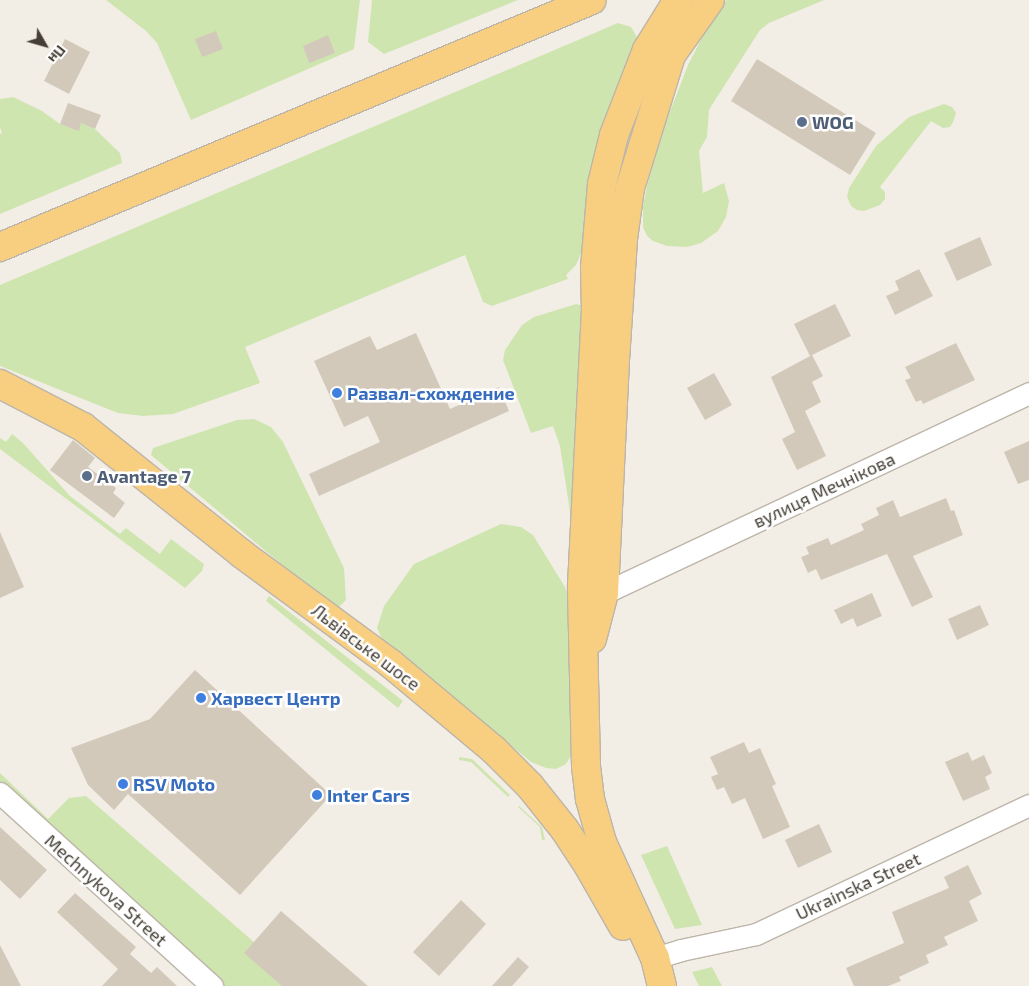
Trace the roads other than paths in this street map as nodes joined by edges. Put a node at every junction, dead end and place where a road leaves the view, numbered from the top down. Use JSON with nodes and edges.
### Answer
{"nodes":[{"id":1,"x":592,"y":0,"type":"edge"},
{"id":2,"x":710,"y":0,"type":"edge"},
{"id":3,"x":675,"y":1,"type":"edge"},
{"id":4,"x":669,"y":59,"type":"junction"},
{"id":5,"x":0,"y":246,"type":"edge"},
{"id":6,"x":0,"y":384,"type":"edge"},
{"id":7,"x":1029,"y":393,"type":"edge"},
{"id":8,"x":612,"y":589,"type":"junction"},
{"id":9,"x":583,"y":672,"type":"junction"},
{"id":10,"x":0,"y":793,"type":"edge"},
{"id":11,"x":1029,"y":805,"type":"edge"},
{"id":12,"x":655,"y":958,"type":"junction"},
{"id":13,"x":212,"y":986,"type":"edge"},
{"id":14,"x":655,"y":986,"type":"edge"},
{"id":15,"x":662,"y":986,"type":"edge"}],
"edges":[{"from":1,"to":5,"type":"highway"},
{"from":2,"to":4,"type":"highway"},
{"from":3,"to":4,"type":"highway"},
{"from":3,"to":9,"type":"highway"},
{"from":4,"to":8,"type":"highway"},
{"from":6,"to":14,"type":"highway","name":"Львівське шосе"},
{"from":7,"to":8,"type":"street","name":"вулиця Мечнікова"},
{"from":8,"to":9,"type":"highway"},
{"from":9,"to":12,"type":"highway"},
{"from":10,"to":13,"type":"street","name":"Mechnykova Street"},
{"from":11,"to":12,"type":"street","name":"Ukrainska Street"},
{"from":12,"to":15,"type":"highway"}]}
